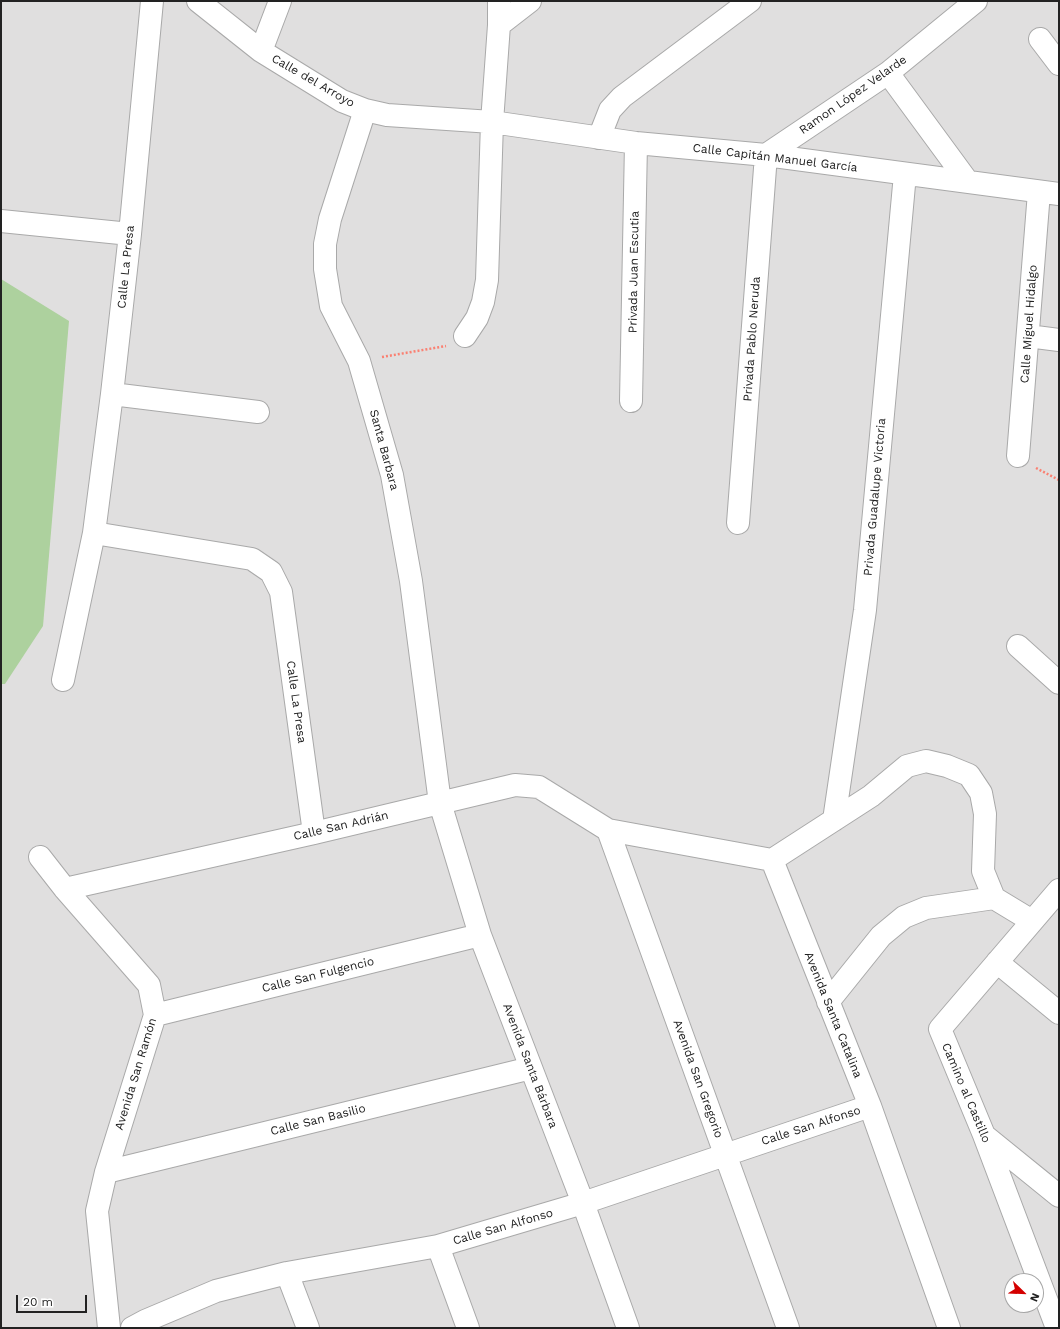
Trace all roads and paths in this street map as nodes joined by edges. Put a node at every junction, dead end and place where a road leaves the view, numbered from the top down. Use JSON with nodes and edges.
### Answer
{"nodes":[{"id":1,"x":152,"y":1,"type":"edge"},
{"id":2,"x":198,"y":1,"type":"edge"},
{"id":3,"x":280,"y":1,"type":"edge"},
{"id":4,"x":499,"y":1,"type":"edge"},
{"id":5,"x":530,"y":1,"type":"edge"},
{"id":6,"x":750,"y":1,"type":"edge"},
{"id":7,"x":976,"y":1,"type":"edge"},
{"id":8,"x":499,"y":25,"type":"junction"},
{"id":9,"x":1040,"y":39,"type":"dead end"},
{"id":10,"x":261,"y":51,"type":"junction"},
{"id":11,"x":1059,"y":64,"type":"edge"},
{"id":12,"x":888,"y":73,"type":"junction"},
{"id":13,"x":365,"y":110,"type":"junction"},
{"id":14,"x":492,"y":122,"type":"junction"},
{"id":15,"x":599,"y":138,"type":"junction"},
{"id":16,"x":636,"y":143,"type":"junction"},
{"id":17,"x":766,"y":155,"type":"junction"},
{"id":18,"x":906,"y":174,"type":"junction"},
{"id":19,"x":968,"y":182,"type":"junction"},
{"id":20,"x":1049,"y":193,"type":"edge"},
{"id":21,"x":1,"y":221,"type":"edge"},
{"id":22,"x":130,"y":234,"type":"junction"},
{"id":23,"x":465,"y":336,"type":"joint"},
{"id":24,"x":1028,"y":336,"type":"junction"},
{"id":25,"x":1059,"y":340,"type":"edge"},
{"id":26,"x":359,"y":361,"type":"junction"},
{"id":27,"x":112,"y":394,"type":"junction"},
{"id":28,"x":631,"y":401,"type":"dead end"},
{"id":29,"x":258,"y":412,"type":"dead end"},
{"id":30,"x":1018,"y":456,"type":"dead end"},
{"id":31,"x":738,"y":523,"type":"dead end"},
{"id":32,"x":94,"y":533,"type":"junction"},
{"id":33,"x":1018,"y":646,"type":"dead end"},
{"id":34,"x":63,"y":680,"type":"dead end"},
{"id":35,"x":1059,"y":683,"type":"edge"},
{"id":36,"x":440,"y":802,"type":"junction"},
{"id":37,"x":834,"y":820,"type":"junction"},
{"id":38,"x":608,"y":830,"type":"junction"},
{"id":39,"x":314,"y":833,"type":"junction"},
{"id":40,"x":40,"y":857,"type":"dead end"},
{"id":41,"x":772,"y":860,"type":"junction"},
{"id":42,"x":65,"y":889,"type":"junction"},
{"id":43,"x":1059,"y":890,"type":"edge"},
{"id":44,"x":994,"y":898,"type":"junction"},
{"id":45,"x":1032,"y":921,"type":"junction"},
{"id":46,"x":480,"y":935,"type":"junction"},
{"id":47,"x":997,"y":962,"type":"junction"},
{"id":48,"x":828,"y":1002,"type":"junction"},
{"id":49,"x":1059,"y":1013,"type":"edge"},
{"id":50,"x":155,"y":1015,"type":"junction"},
{"id":51,"x":531,"y":1068,"type":"junction"},
{"id":52,"x":870,"y":1106,"type":"junction"},
{"id":53,"x":984,"y":1135,"type":"junction"},
{"id":54,"x":725,"y":1155,"type":"junction"},
{"id":55,"x":106,"y":1172,"type":"junction"},
{"id":56,"x":1059,"y":1196,"type":"edge"},
{"id":57,"x":583,"y":1203,"type":"junction"},
{"id":58,"x":438,"y":1246,"type":"junction"},
{"id":59,"x":288,"y":1273,"type":"junction"},
{"id":60,"x":142,"y":1326,"type":"edge"},
{"id":61,"x":109,"y":1328,"type":"edge"},
{"id":62,"x":308,"y":1328,"type":"edge"},
{"id":63,"x":468,"y":1328,"type":"edge"},
{"id":64,"x":628,"y":1328,"type":"edge"},
{"id":65,"x":788,"y":1328,"type":"edge"},
{"id":66,"x":949,"y":1328,"type":"edge"},
{"id":67,"x":1057,"y":1328,"type":"edge"}],
"edges":[{"from":1,"to":22,"type":"street","name":"Calle La Presa"},
{"from":2,"to":10,"type":"street","name":"Calle del Arroyo"},
{"from":3,"to":10,"type":"street"},
{"from":4,"to":8,"type":"street"},
{"from":5,"to":8,"type":"street"},
{"from":6,"to":15,"type":"street"},
{"from":7,"to":12,"type":"street","name":"Ramon López Velarde"},
{"from":8,"to":14,"type":"street"},
{"from":9,"to":11,"type":"street"},
{"from":10,"to":13,"type":"street","name":"Calle del Arroyo"},
{"from":12,"to":17,"type":"street","name":"Ramon López Velarde"},
{"from":12,"to":19,"type":"street"},
{"from":13,"to":14,"type":"street","name":"Calle del Arroyo"},
{"from":13,"to":26,"type":"street","name":"Santa Barbara"},
{"from":14,"to":15,"type":"street","name":"Calle Capitán Manuel García"},
{"from":14,"to":23,"type":"street"},
{"from":15,"to":16,"type":"street","name":"Calle Capitán Manuel García"},
{"from":16,"to":17,"type":"street","name":"Calle Capitán Manuel García"},
{"from":16,"to":28,"type":"street","name":"Privada Juan Escutia"},
{"from":17,"to":18,"type":"street","name":"Calle Capitán Manuel García"},
{"from":17,"to":31,"type":"street","name":"Privada Pablo Neruda"},
{"from":18,"to":19,"type":"street","name":"Calle Capitán Manuel García"},
{"from":18,"to":37,"type":"street","name":"Privada Guadalupe Victoria"},
{"from":19,"to":20,"type":"street","name":"Calle Capitán Manuel García"},
{"from":20,"to":24,"type":"street","name":"Calle Miguel Hidalgo"},
{"from":21,"to":22,"type":"street"},
{"from":22,"to":27,"type":"street","name":"Calle La Presa"},
{"from":23,"to":26,"type":"path"},
{"from":24,"to":25,"type":"street"},
{"from":24,"to":30,"type":"street","name":"Calle Miguel Hidalgo"},
{"from":26,"to":36,"type":"street","name":"Santa Barbara"},
{"from":27,"to":29,"type":"street"},
{"from":27,"to":32,"type":"street","name":"Calle La Presa"},
{"from":32,"to":34,"type":"street","name":"Calle La Presa"},
{"from":32,"to":39,"type":"street","name":"Calle La Presa"},
{"from":33,"to":35,"type":"street"},
{"from":36,"to":38,"type":"street","name":"Calle San Adrián"},
{"from":36,"to":39,"type":"street","name":"Calle San Adrián"},
{"from":36,"to":46,"type":"street","name":"Avenida Santa Bárbara"},
{"from":37,"to":41,"type":"street"},
{"from":37,"to":44,"type":"street"},
{"from":38,"to":41,"type":"street"},
{"from":38,"to":54,"type":"street","name":"Avenida San Gregorio"},
{"from":39,"to":42,"type":"street","name":"Calle San Adrián"},
{"from":40,"to":42,"type":"street","name":"Avenida San Ramón"},
{"from":41,"to":48,"type":"street","name":"Avenida Santa Catalina"},
{"from":42,"to":50,"type":"street","name":"Avenida San Ramón"},
{"from":43,"to":45,"type":"street","name":"Camino al Castillo"},
{"from":44,"to":45,"type":"street"},
{"from":44,"to":48,"type":"street"},
{"from":45,"to":47,"type":"street","name":"Camino al Castillo"},
{"from":46,"to":50,"type":"street","name":"Calle San Fulgencio"},
{"from":46,"to":51,"type":"street","name":"Avenida Santa Bárbara"},
{"from":47,"to":49,"type":"street"},
{"from":47,"to":53,"type":"street","name":"Camino al Castillo"},
{"from":48,"to":52,"type":"street","name":"Avenida Santa Catalina"},
{"from":50,"to":55,"type":"street","name":"Avenida San Ramón"},
{"from":51,"to":55,"type":"street","name":"Calle San Basilio"},
{"from":51,"to":57,"type":"street","name":"Avenida Santa Bárbara"},
{"from":52,"to":54,"type":"street","name":"Calle San Alfonso"},
{"from":52,"to":66,"type":"street","name":"Avenida Santa Catalina"},
{"from":53,"to":56,"type":"street"},
{"from":53,"to":67,"type":"street","name":"Camino al Castillo"},
{"from":54,"to":57,"type":"street","name":"Calle San Alfonso"},
{"from":54,"to":65,"type":"street","name":"Avenida San Gregorio"},
{"from":55,"to":61,"type":"street","name":"Avenida San Ramón"},
{"from":57,"to":58,"type":"street","name":"Calle San Alfonso"},
{"from":57,"to":64,"type":"street","name":"Avenida Santa Bárbara"},
{"from":58,"to":59,"type":"street","name":"Calle San Alfonso"},
{"from":58,"to":63,"type":"street"},
{"from":59,"to":60,"type":"street","name":"Calle San Alfonso"},
{"from":59,"to":62,"type":"street"}]}
